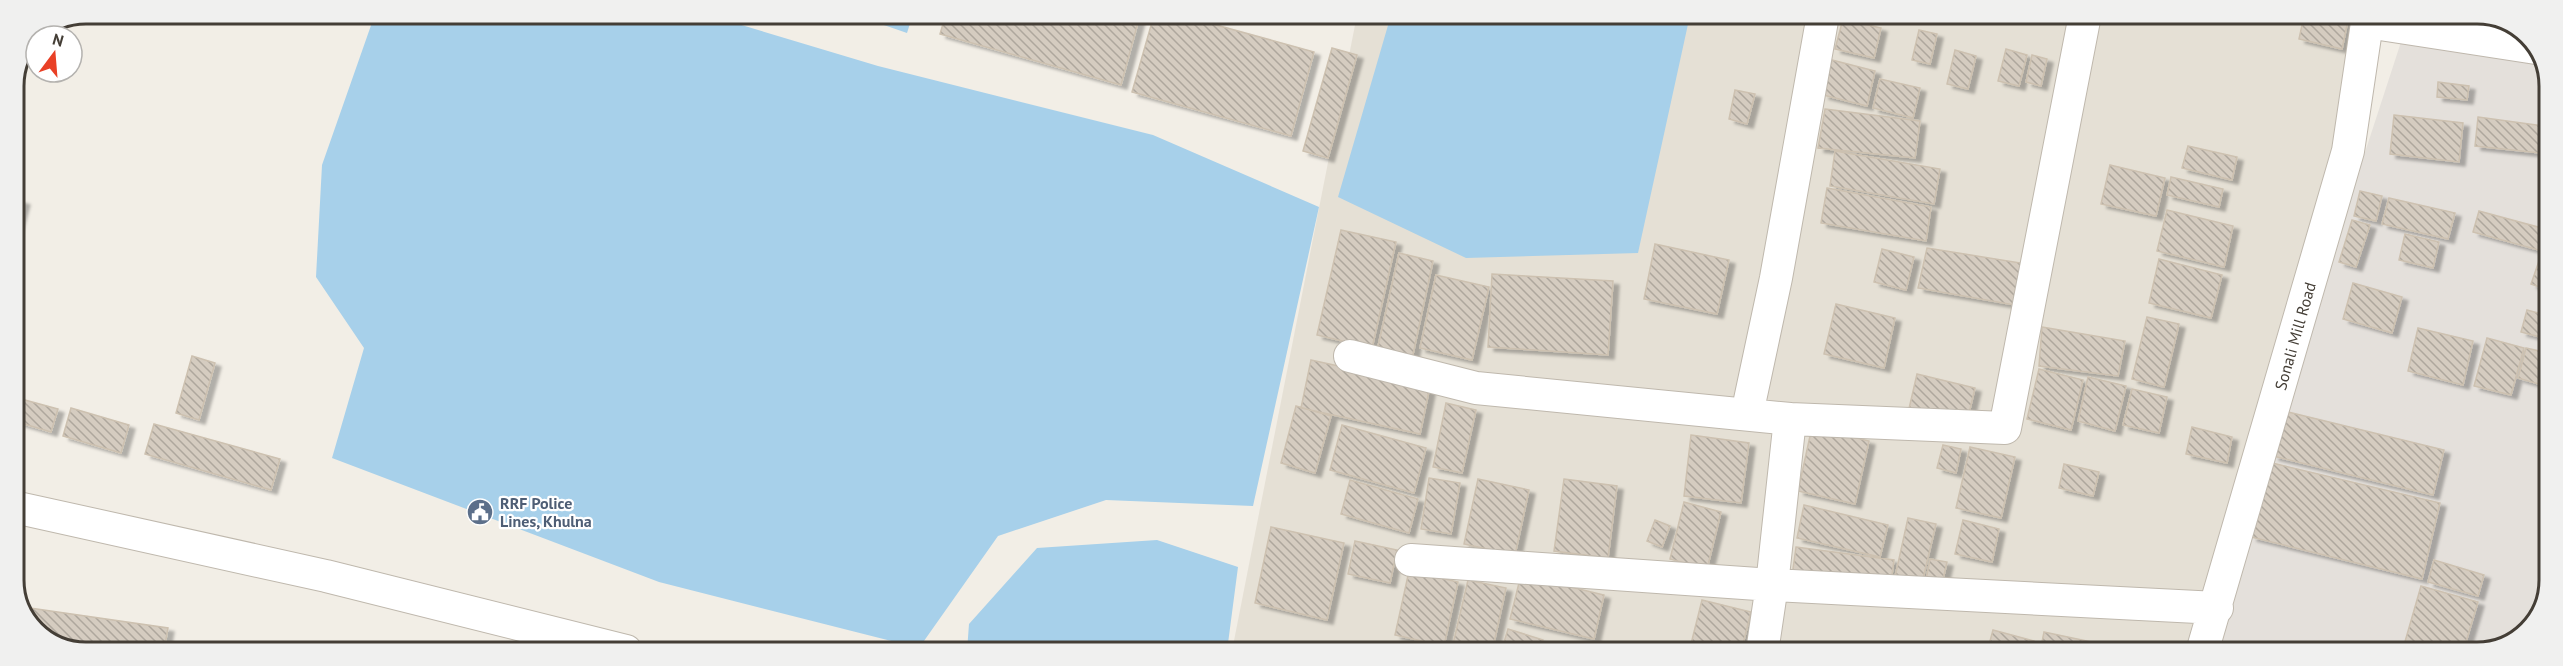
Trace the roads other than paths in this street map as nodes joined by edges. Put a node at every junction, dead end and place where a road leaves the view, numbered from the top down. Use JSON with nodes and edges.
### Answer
{"nodes":[{"id":1,"x":1821,"y":24,"type":"edge"},
{"id":2,"x":2083,"y":24,"type":"edge"},
{"id":3,"x":2366,"y":24,"type":"edge"},
{"id":4,"x":2396,"y":24,"type":"edge"},
{"id":5,"x":2525,"y":46,"type":"edge"},
{"id":6,"x":1350,"y":356,"type":"dead end"},
{"id":7,"x":1747,"y":414,"type":"junction"},
{"id":8,"x":1790,"y":419,"type":"junction"},
{"id":9,"x":24,"y":509,"type":"edge"},
{"id":10,"x":1411,"y":560,"type":"dead end"},
{"id":11,"x":1772,"y":585,"type":"junction"},
{"id":12,"x":2217,"y":608,"type":"junction"},
{"id":13,"x":590,"y":642,"type":"edge"},
{"id":14,"x":1763,"y":642,"type":"edge"},
{"id":15,"x":2205,"y":642,"type":"edge"}],
"edges":[{"from":1,"to":7,"type":"street"},
{"from":2,"to":8,"type":"street"},
{"from":3,"to":12,"type":"street","name":"Sonali Mill Road"},
{"from":4,"to":5,"type":"street"},
{"from":6,"to":7,"type":"street"},
{"from":7,"to":8,"type":"street"},
{"from":8,"to":11,"type":"street"},
{"from":9,"to":13,"type":"street"},
{"from":10,"to":11,"type":"street"},
{"from":11,"to":12,"type":"street"},
{"from":11,"to":14,"type":"street"},
{"from":12,"to":15,"type":"street","name":"Sonali Mill Road"}]}
